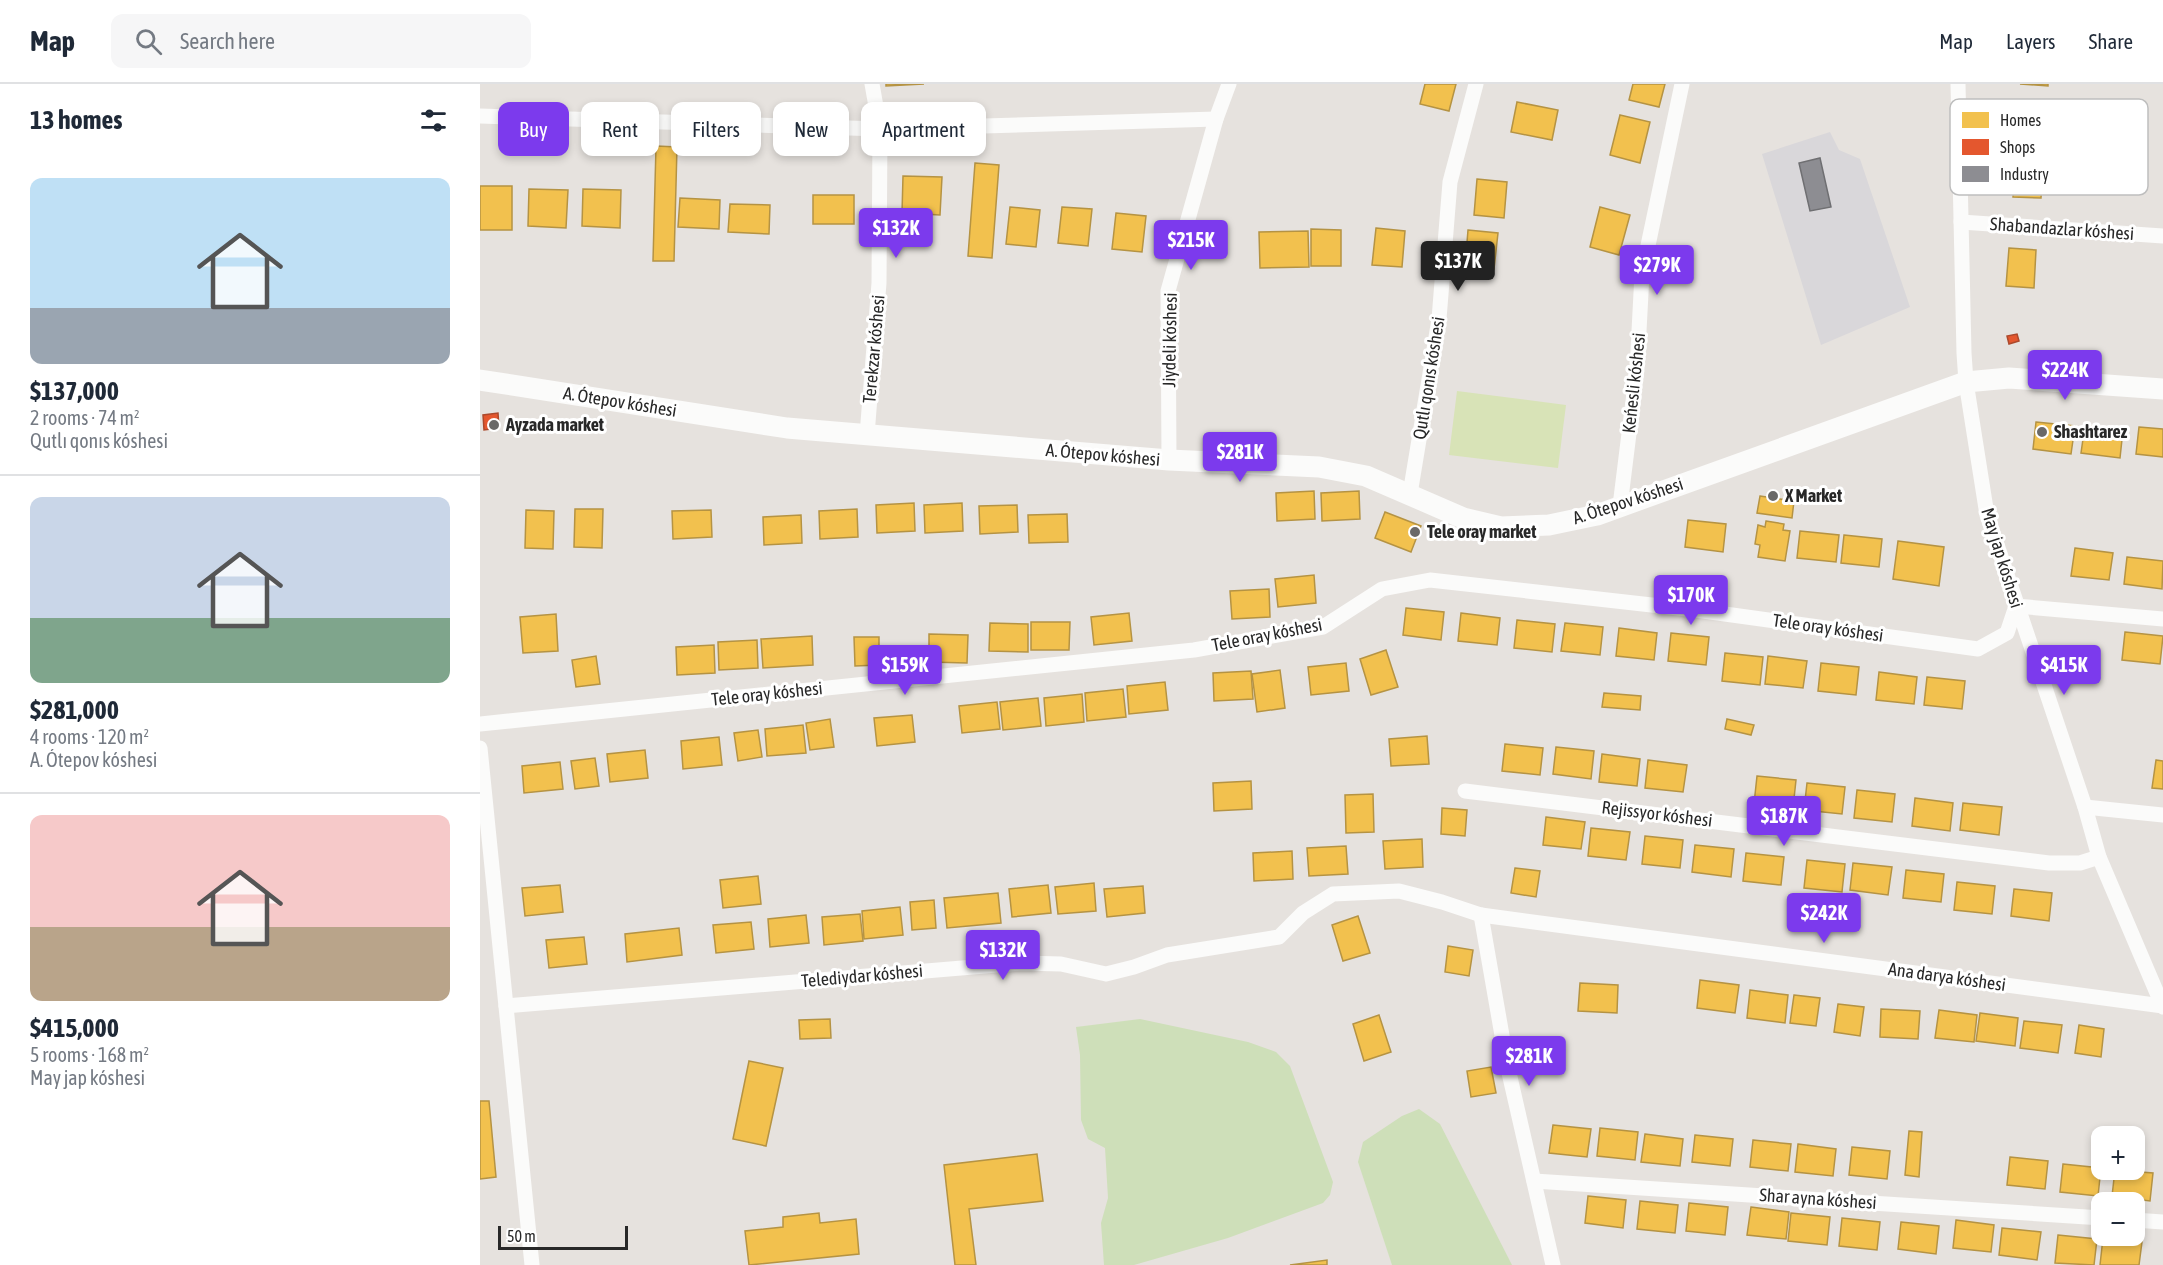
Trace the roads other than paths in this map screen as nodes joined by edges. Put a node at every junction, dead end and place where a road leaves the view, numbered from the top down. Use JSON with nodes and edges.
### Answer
{"nodes":[{"id":1,"x":872,"y":84,"type":"edge"},
{"id":2,"x":1229,"y":84,"type":"edge"},
{"id":3,"x":1476,"y":84,"type":"edge"},
{"id":4,"x":1682,"y":84,"type":"edge"},
{"id":5,"x":1958,"y":84,"type":"edge"},
{"id":6,"x":1958,"y":99,"type":"edge"},
{"id":7,"x":875,"y":102,"type":"edge"},
{"id":8,"x":480,"y":116,"type":"edge"},
{"id":9,"x":1216,"y":119,"type":"junction"},
{"id":10,"x":986,"y":126,"type":"edge"},
{"id":11,"x":861,"y":128,"type":"edge"},
{"id":12,"x":880,"y":156,"type":"edge"},
{"id":13,"x":1960,"y":195,"type":"edge"},
{"id":14,"x":1961,"y":222,"type":"junction"},
{"id":15,"x":2163,"y":236,"type":"edge"},
{"id":16,"x":480,"y":380,"type":"edge"},
{"id":17,"x":1966,"y":382,"type":"junction"},
{"id":18,"x":2163,"y":389,"type":"edge"},
{"id":19,"x":867,"y":435,"type":"junction"},
{"id":20,"x":1168,"y":460,"type":"junction"},
{"id":21,"x":1410,"y":494,"type":"junction"},
{"id":22,"x":1620,"y":506,"type":"junction"},
{"id":23,"x":2016,"y":606,"type":"junction"},
{"id":24,"x":2163,"y":619,"type":"edge"},
{"id":25,"x":480,"y":724,"type":"edge"},
{"id":26,"x":480,"y":748,"type":"edge"},
{"id":27,"x":1465,"y":791,"type":"dead end"},
{"id":28,"x":2085,"y":807,"type":"junction"},
{"id":29,"x":2163,"y":815,"type":"edge"},
{"id":30,"x":2099,"y":857,"type":"junction"},
{"id":31,"x":1481,"y":915,"type":"junction"},
{"id":32,"x":506,"y":1006,"type":"junction"},
{"id":33,"x":2163,"y":1006,"type":"edge"},
{"id":34,"x":1534,"y":1181,"type":"junction"},
{"id":35,"x":2091,"y":1217,"type":"edge"},
{"id":36,"x":2145,"y":1221,"type":"edge"},
{"id":37,"x":2163,"y":1222,"type":"edge"},
{"id":38,"x":532,"y":1265,"type":"edge"},
{"id":39,"x":1552,"y":1265,"type":"edge"}],
"edges":[{"from":1,"to":7,"type":"street","name":"Terekzar kóshesi"},
{"from":2,"to":9,"type":"street","name":"Jiydeli kóshesi"},
{"from":3,"to":21,"type":"street","name":"Qutlı qonıs kóshesi"},
{"from":4,"to":22,"type":"street","name":"Keńesli kóshesi"},
{"from":5,"to":6,"type":"street","name":"May jap kóshesi"},
{"from":8,"to":11,"type":"street"},
{"from":9,"to":10,"type":"street"},
{"from":9,"to":20,"type":"street","name":"Jiydeli kóshesi"},
{"from":12,"to":19,"type":"street","name":"Terekzar kóshesi"},
{"from":13,"to":14,"type":"street","name":"May jap kóshesi"},
{"from":14,"to":15,"type":"street","name":"Shabandazlar kóshesi"},
{"from":14,"to":17,"type":"street","name":"May jap kóshesi"},
{"from":16,"to":19,"type":"street","name":"A. Ótepov kóshesi"},
{"from":17,"to":18,"type":"street","name":"A. Ótepov kóshesi"},
{"from":17,"to":22,"type":"street","name":"A. Ótepov kóshesi"},
{"from":17,"to":23,"type":"street","name":"May jap kóshesi"},
{"from":19,"to":20,"type":"street","name":"A. Ótepov kóshesi"},
{"from":20,"to":21,"type":"street","name":"A. Ótepov kóshesi"},
{"from":21,"to":22,"type":"street","name":"A. Ótepov kóshesi"},
{"from":23,"to":24,"type":"street"},
{"from":23,"to":25,"type":"street","name":"Tele oray kóshesi"},
{"from":23,"to":28,"type":"street","name":"May jap kóshesi"},
{"from":26,"to":32,"type":"street"},
{"from":27,"to":30,"type":"street","name":"Rejissyor kóshesi"},
{"from":28,"to":29,"type":"street"},
{"from":28,"to":30,"type":"street","name":"May jap kóshesi"},
{"from":30,"to":33,"type":"street","name":"May jap kóshesi"},
{"from":31,"to":32,"type":"street","name":"Telediydar kóshesi"},
{"from":31,"to":33,"type":"street","name":"Ana darya kóshesi"},
{"from":31,"to":34,"type":"street"},
{"from":32,"to":38,"type":"street"},
{"from":34,"to":35,"type":"street","name":"Shar ayna kóshesi"},
{"from":34,"to":39,"type":"street"},
{"from":36,"to":37,"type":"street"}]}
